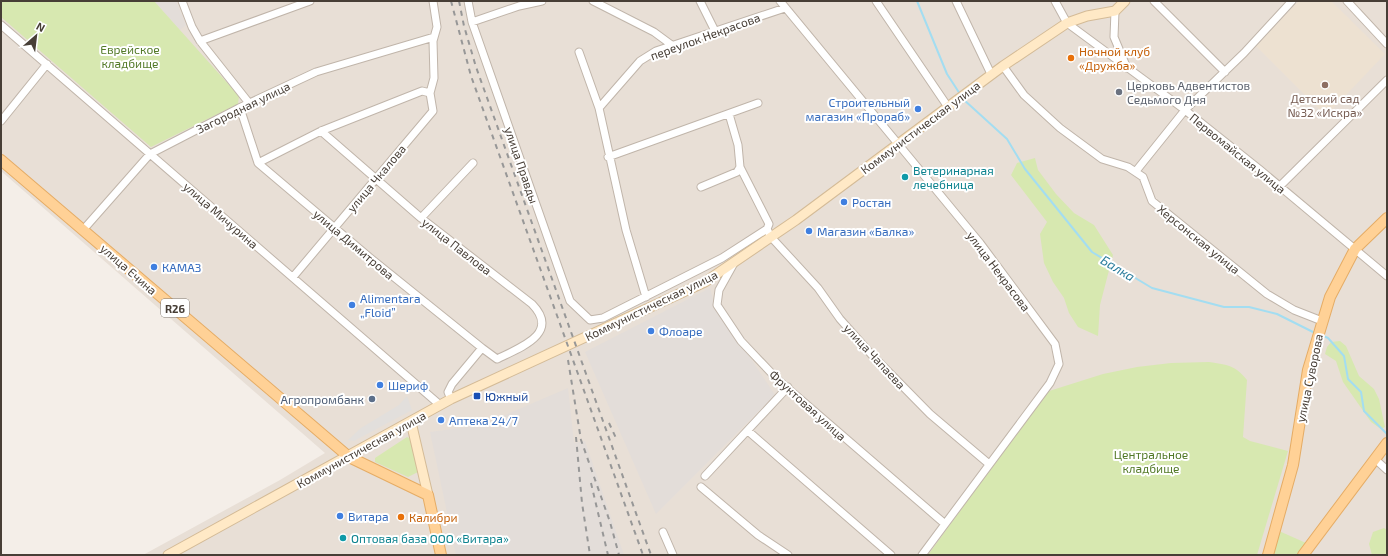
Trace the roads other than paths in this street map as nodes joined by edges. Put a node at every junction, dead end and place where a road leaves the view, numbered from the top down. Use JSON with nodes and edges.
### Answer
{"nodes":[{"id":1,"x":182,"y":1,"type":"edge"},
{"id":2,"x":310,"y":1,"type":"edge"},
{"id":3,"x":434,"y":1,"type":"edge"},
{"id":4,"x":468,"y":1,"type":"edge"},
{"id":5,"x":542,"y":1,"type":"edge"},
{"id":6,"x":593,"y":1,"type":"edge"},
{"id":7,"x":700,"y":1,"type":"edge"},
{"id":8,"x":780,"y":1,"type":"edge"},
{"id":9,"x":876,"y":1,"type":"edge"},
{"id":10,"x":956,"y":1,"type":"edge"},
{"id":11,"x":1055,"y":1,"type":"edge"},
{"id":12,"x":1125,"y":1,"type":"edge"},
{"id":13,"x":1154,"y":1,"type":"edge"},
{"id":14,"x":1292,"y":1,"type":"edge"},
{"id":15,"x":1346,"y":1,"type":"edge"},
{"id":16,"x":785,"y":8,"type":"junction"},
{"id":17,"x":1115,"y":11,"type":"junction"},
{"id":18,"x":472,"y":22,"type":"junction"},
{"id":19,"x":1067,"y":23,"type":"junction"},
{"id":20,"x":1,"y":25,"type":"edge"},
{"id":21,"x":715,"y":31,"type":"junction"},
{"id":22,"x":434,"y":37,"type":"junction"},
{"id":23,"x":200,"y":41,"type":"junction"},
{"id":24,"x":1387,"y":44,"type":"edge"},
{"id":25,"x":673,"y":46,"type":"junction"},
{"id":26,"x":579,"y":52,"type":"dead end"},
{"id":27,"x":46,"y":64,"type":"junction"},
{"id":28,"x":1003,"y":66,"type":"junction"},
{"id":29,"x":1127,"y":68,"type":"junction"},
{"id":30,"x":1225,"y":72,"type":"junction"},
{"id":31,"x":992,"y":74,"type":"junction"},
{"id":32,"x":1387,"y":80,"type":"edge"},
{"id":33,"x":430,"y":93,"type":"junction"},
{"id":34,"x":250,"y":103,"type":"junction"},
{"id":35,"x":758,"y":103,"type":"dead end"},
{"id":36,"x":948,"y":106,"type":"junction"},
{"id":37,"x":240,"y":108,"type":"junction"},
{"id":38,"x":598,"y":108,"type":"junction"},
{"id":39,"x":1185,"y":110,"type":"junction"},
{"id":40,"x":729,"y":114,"type":"junction"},
{"id":41,"x":1,"y":121,"type":"edge"},
{"id":42,"x":321,"y":131,"type":"junction"},
{"id":43,"x":897,"y":144,"type":"junction"},
{"id":44,"x":150,"y":154,"type":"junction"},
{"id":45,"x":608,"y":156,"type":"junction"},
{"id":46,"x":1,"y":160,"type":"edge"},
{"id":47,"x":258,"y":163,"type":"junction"},
{"id":48,"x":473,"y":163,"type":"dead end"},
{"id":49,"x":740,"y":168,"type":"junction"},
{"id":50,"x":1136,"y":171,"type":"junction"},
{"id":51,"x":376,"y":179,"type":"junction"},
{"id":52,"x":701,"y":187,"type":"dead end"},
{"id":53,"x":1280,"y":187,"type":"junction"},
{"id":54,"x":421,"y":218,"type":"junction"},
{"id":55,"x":1387,"y":218,"type":"edge"},
{"id":56,"x":334,"y":227,"type":"junction"},
{"id":57,"x":83,"y":230,"type":"junction"},
{"id":58,"x":769,"y":233,"type":"junction"},
{"id":59,"x":1355,"y":249,"type":"junction"},
{"id":60,"x":734,"y":263,"type":"junction"},
{"id":61,"x":1387,"y":276,"type":"edge"},
{"id":62,"x":293,"y":277,"type":"junction"},
{"id":63,"x":646,"y":297,"type":"junction"},
{"id":64,"x":1322,"y":321,"type":"junction"},
{"id":65,"x":482,"y":348,"type":"junction"},
{"id":66,"x":497,"y":359,"type":"joint"},
{"id":67,"x":788,"y":387,"type":"junction"},
{"id":68,"x":451,"y":399,"type":"junction"},
{"id":69,"x":440,"y":405,"type":"junction"},
{"id":70,"x":411,"y":422,"type":"junction"},
{"id":71,"x":748,"y":431,"type":"junction"},
{"id":72,"x":1387,"y":443,"type":"edge"},
{"id":73,"x":349,"y":457,"type":"junction"},
{"id":74,"x":1375,"y":459,"type":"junction"},
{"id":75,"x":989,"y":464,"type":"junction"},
{"id":76,"x":1387,"y":470,"type":"edge"},
{"id":77,"x":705,"y":476,"type":"dead end"},
{"id":78,"x":701,"y":487,"type":"dead end"},
{"id":79,"x":428,"y":495,"type":"junction"},
{"id":80,"x":945,"y":524,"type":"junction"},
{"id":81,"x":663,"y":532,"type":"dead end"},
{"id":82,"x":1304,"y":554,"type":"edge"},
{"id":83,"x":168,"y":555,"type":"edge"},
{"id":84,"x":441,"y":555,"type":"edge"},
{"id":85,"x":673,"y":555,"type":"edge"},
{"id":86,"x":788,"y":555,"type":"edge"},
{"id":87,"x":891,"y":555,"type":"edge"},
{"id":88,"x":922,"y":555,"type":"edge"},
{"id":89,"x":1268,"y":555,"type":"edge"}],
"edges":[{"from":1,"to":23,"type":"street"},
{"from":2,"to":23,"type":"street"},
{"from":3,"to":22,"type":"street","name":"улица Чкалова"},
{"from":4,"to":18,"type":"street","name":"улица Правды"},
{"from":5,"to":18,"type":"street"},
{"from":6,"to":25,"type":"street"},
{"from":7,"to":21,"type":"street"},
{"from":8,"to":16,"type":"street","name":"улица Некрасова"},
{"from":9,"to":36,"type":"street"},
{"from":10,"to":31,"type":"street"},
{"from":11,"to":19,"type":"street","name":"Первомайская улица"},
{"from":12,"to":17,"type":"main road"},
{"from":13,"to":30,"type":"street"},
{"from":14,"to":30,"type":"street"},
{"from":15,"to":24,"type":"street"},
{"from":16,"to":21,"type":"street","name":"переулок Некрасова"},
{"from":16,"to":43,"type":"street","name":"улица Некрасова"},
{"from":17,"to":19,"type":"main road","name":"Коммунистическая улица"},
{"from":17,"to":29,"type":"street"},
{"from":18,"to":63,"type":"street","name":"улица Правды"},
{"from":19,"to":28,"type":"main road","name":"Коммунистическая улица"},
{"from":19,"to":29,"type":"street","name":"Первомайская улица"},
{"from":20,"to":27,"type":"street","name":"улица Мичурина"},
{"from":21,"to":25,"type":"street","name":"переулок Некрасова"},
{"from":22,"to":33,"type":"street","name":"улица Чкалова"},
{"from":22,"to":34,"type":"street","name":"Загородная улица"},
{"from":23,"to":34,"type":"street"},
{"from":25,"to":38,"type":"street","name":"переулок Некрасова"},
{"from":26,"to":38,"type":"street"},
{"from":27,"to":41,"type":"street"},
{"from":27,"to":44,"type":"street","name":"улица Мичурина"},
{"from":28,"to":31,"type":"main road","name":"Коммунистическая улица"},
{"from":28,"to":50,"type":"street"},
{"from":29,"to":39,"type":"street","name":"Первомайская улица"},
{"from":30,"to":39,"type":"street"},
{"from":31,"to":36,"type":"main road","name":"Коммунистическая улица"},
{"from":32,"to":53,"type":"street"},
{"from":33,"to":42,"type":"street"},
{"from":33,"to":51,"type":"street","name":"улица Чкалова"},
{"from":34,"to":37,"type":"street","name":"Загородная улица"},
{"from":35,"to":40,"type":"street"},
{"from":36,"to":43,"type":"main road","name":"Коммунистическая улица"},
{"from":37,"to":44,"type":"street","name":"Загородная улица"},
{"from":37,"to":47,"type":"street"},
{"from":38,"to":45,"type":"street"},
{"from":39,"to":50,"type":"street"},
{"from":39,"to":53,"type":"street","name":"Первомайская улица"},
{"from":40,"to":45,"type":"street"},
{"from":40,"to":49,"type":"street"},
{"from":42,"to":47,"type":"street"},
{"from":42,"to":51,"type":"street","name":"улица Павлова"},
{"from":43,"to":58,"type":"main road","name":"Коммунистическая улица"},
{"from":43,"to":75,"type":"street","name":"улица Некрасова"},
{"from":44,"to":57,"type":"street","name":"Загородная улица"},
{"from":44,"to":62,"type":"street","name":"улица Мичурина"},
{"from":45,"to":63,"type":"street"},
{"from":46,"to":57,"type":"main road","name":"улица Ечина","number":"R26"},
{"from":47,"to":56,"type":"street","name":"улица Димитрова"},
{"from":48,"to":54,"type":"street"},
{"from":49,"to":52,"type":"street"},
{"from":49,"to":58,"type":"street"},
{"from":50,"to":64,"type":"street","name":"Херсонская улица"},
{"from":51,"to":54,"type":"street","name":"улица Павлова"},
{"from":51,"to":56,"type":"street","name":"улица Чкалова"},
{"from":53,"to":59,"type":"street","name":"Первомайская улица"},
{"from":54,"to":66,"type":"street","name":"улица Павлова"},
{"from":55,"to":59,"type":"main road","name":"улица Суворова"},
{"from":56,"to":62,"type":"street","name":"улица Чкалова"},
{"from":56,"to":65,"type":"street","name":"улица Димитрова"},
{"from":57,"to":73,"type":"main road","name":"улица Ечина","number":"R26"},
{"from":58,"to":60,"type":"main road","name":"Коммунистическая улица"},
{"from":58,"to":63,"type":"street"},
{"from":58,"to":75,"type":"street","name":"улица Чапаева"},
{"from":59,"to":61,"type":"street","name":"Первомайская улица"},
{"from":59,"to":64,"type":"main road","name":"улица Суворова"},
{"from":60,"to":67,"type":"street","name":"Фруктовая улица"},
{"from":60,"to":68,"type":"main road","name":"Коммунистическая улица"},
{"from":62,"to":69,"type":"street","name":"улица Мичурина"},
{"from":64,"to":89,"type":"main road","name":"улица Суворова"},
{"from":65,"to":66,"type":"street","name":"улица Димитрова"},
{"from":65,"to":68,"type":"street"},
{"from":67,"to":71,"type":"street"},
{"from":67,"to":80,"type":"street","name":"Фруктовая улица"},
{"from":68,"to":69,"type":"main road","name":"Коммунистическая улица"},
{"from":69,"to":70,"type":"main road","name":"Коммунистическая улица"},
{"from":70,"to":73,"type":"main road","name":"Коммунистическая улица"},
{"from":70,"to":79,"type":"main road"},
{"from":71,"to":77,"type":"street"},
{"from":71,"to":87,"type":"street"},
{"from":72,"to":74,"type":"main road"},
{"from":73,"to":79,"type":"main road","number":"R26"},
{"from":73,"to":83,"type":"main road","name":"Коммунистическая улица"},
{"from":74,"to":76,"type":"street"},
{"from":74,"to":82,"type":"main road"},
{"from":75,"to":80,"type":"street","name":"улица Некрасова"},
{"from":78,"to":86,"type":"street"},
{"from":79,"to":84,"type":"main road"},
{"from":80,"to":88,"type":"street","name":"улица Некрасова"},
{"from":81,"to":85,"type":"street"}]}
